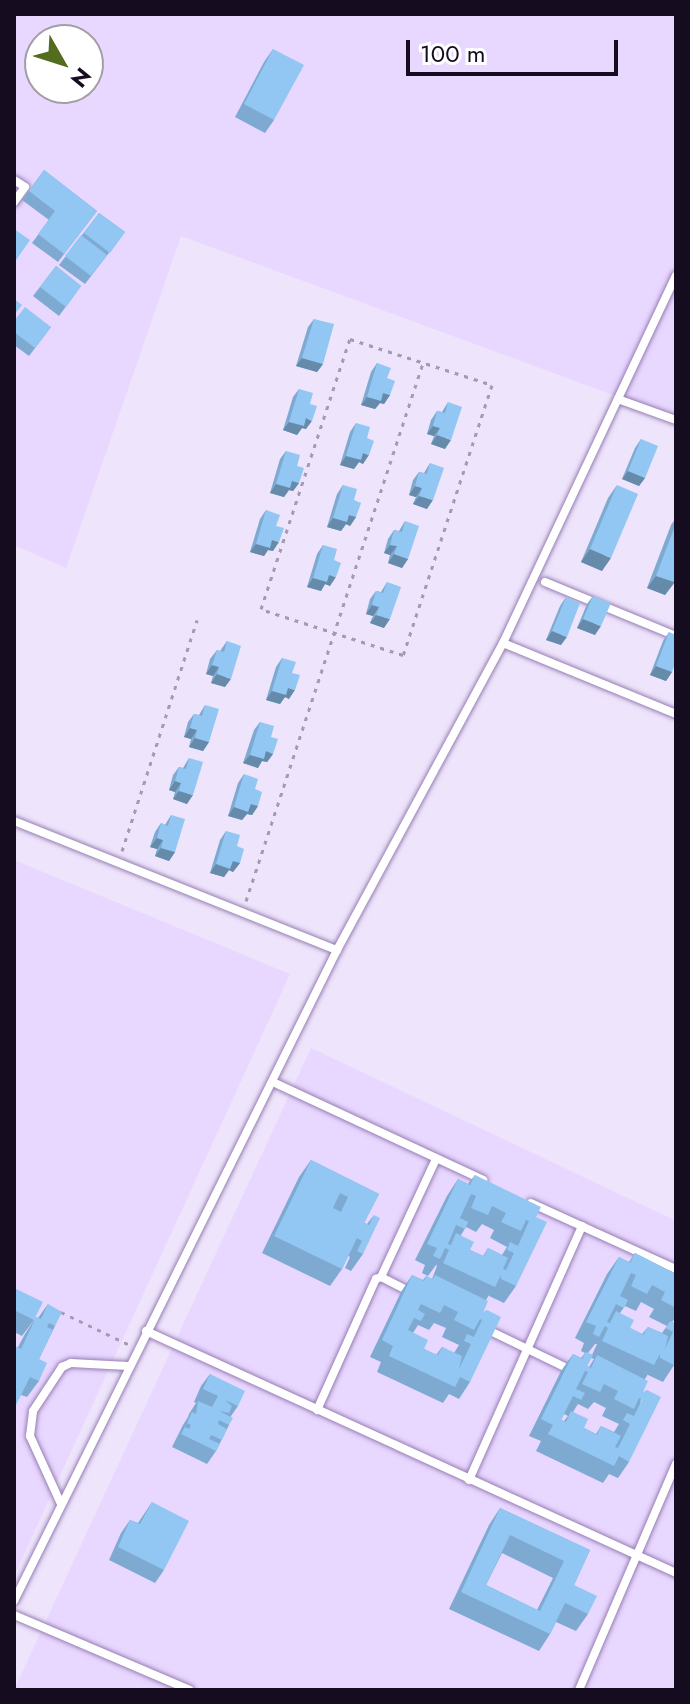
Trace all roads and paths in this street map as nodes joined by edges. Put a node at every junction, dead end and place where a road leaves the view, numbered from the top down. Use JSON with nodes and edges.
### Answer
{"nodes":[{"id":1,"x":14,"y":180,"type":"edge"},
{"id":2,"x":14,"y":202,"type":"edge"},
{"id":3,"x":676,"y":276,"type":"edge"},
{"id":4,"x":423,"y":363,"type":"junction"},
{"id":5,"x":618,"y":399,"type":"junction"},
{"id":6,"x":676,"y":420,"type":"edge"},
{"id":7,"x":545,"y":582,"type":"dead end"},
{"id":8,"x":197,"y":620,"type":"dead end"},
{"id":9,"x":334,"y":633,"type":"junction"},
{"id":10,"x":676,"y":636,"type":"edge"},
{"id":11,"x":503,"y":643,"type":"junction"},
{"id":12,"x":675,"y":711,"type":"edge"},
{"id":13,"x":14,"y":821,"type":"edge"},
{"id":14,"x":119,"y":863,"type":"junction"},
{"id":15,"x":242,"y":912,"type":"junction"},
{"id":16,"x":337,"y":950,"type":"junction"},
{"id":17,"x":273,"y":1082,"type":"junction"},
{"id":18,"x":436,"y":1159,"type":"junction"},
{"id":19,"x":489,"y":1183,"type":"edge"},
{"id":20,"x":515,"y":1195,"type":"edge"},
{"id":21,"x":582,"y":1226,"type":"junction"},
{"id":22,"x":676,"y":1269,"type":"edge"},
{"id":23,"x":381,"y":1277,"type":"junction"},
{"id":24,"x":421,"y":1296,"type":"edge"},
{"id":25,"x":55,"y":1310,"type":"edge"},
{"id":26,"x":474,"y":1323,"type":"edge"},
{"id":27,"x":146,"y":1331,"type":"junction"},
{"id":28,"x":137,"y":1348,"type":"junction"},
{"id":29,"x":527,"y":1349,"type":"junction"},
{"id":30,"x":128,"y":1366,"type":"junction"},
{"id":31,"x":583,"y":1376,"type":"edge"},
{"id":32,"x":317,"y":1410,"type":"junction"},
{"id":33,"x":676,"y":1464,"type":"edge"},
{"id":34,"x":469,"y":1480,"type":"junction"},
{"id":35,"x":61,"y":1504,"type":"junction"},
{"id":36,"x":636,"y":1556,"type":"junction"},
{"id":37,"x":676,"y":1573,"type":"edge"},
{"id":38,"x":14,"y":1601,"type":"edge"},
{"id":39,"x":14,"y":1615,"type":"edge"},
{"id":40,"x":190,"y":1690,"type":"edge"},
{"id":41,"x":579,"y":1690,"type":"edge"}],
"edges":[{"from":1,"to":2,"type":"lane"},
{"from":3,"to":5,"type":"lane"},
{"from":4,"to":9,"type":"path"},
{"from":4,"to":9,"type":"path"},
{"from":4,"to":9,"type":"path"},
{"from":5,"to":6,"type":"lane"},
{"from":5,"to":11,"type":"lane"},
{"from":7,"to":10,"type":"lane"},
{"from":8,"to":14,"type":"path"},
{"from":9,"to":15,"type":"path"},
{"from":11,"to":12,"type":"lane"},
{"from":11,"to":16,"type":"lane"},
{"from":13,"to":14,"type":"lane"},
{"from":14,"to":15,"type":"lane"},
{"from":15,"to":16,"type":"lane"},
{"from":16,"to":17,"type":"lane"},
{"from":17,"to":18,"type":"lane"},
{"from":17,"to":27,"type":"lane"},
{"from":18,"to":19,"type":"lane"},
{"from":18,"to":23,"type":"lane"},
{"from":20,"to":21,"type":"lane"},
{"from":21,"to":22,"type":"lane"},
{"from":21,"to":29,"type":"lane"},
{"from":23,"to":24,"type":"lane"},
{"from":23,"to":32,"type":"lane"},
{"from":25,"to":28,"type":"path"},
{"from":26,"to":29,"type":"lane"},
{"from":27,"to":28,"type":"lane"},
{"from":27,"to":32,"type":"lane"},
{"from":28,"to":30,"type":"lane"},
{"from":29,"to":31,"type":"lane"},
{"from":29,"to":34,"type":"lane"},
{"from":30,"to":35,"type":"lane"},
{"from":30,"to":35,"type":"lane"},
{"from":32,"to":34,"type":"lane"},
{"from":33,"to":36,"type":"lane"},
{"from":34,"to":36,"type":"lane"},
{"from":35,"to":38,"type":"lane"},
{"from":36,"to":37,"type":"lane"},
{"from":36,"to":41,"type":"lane"},
{"from":39,"to":40,"type":"lane"}]}
